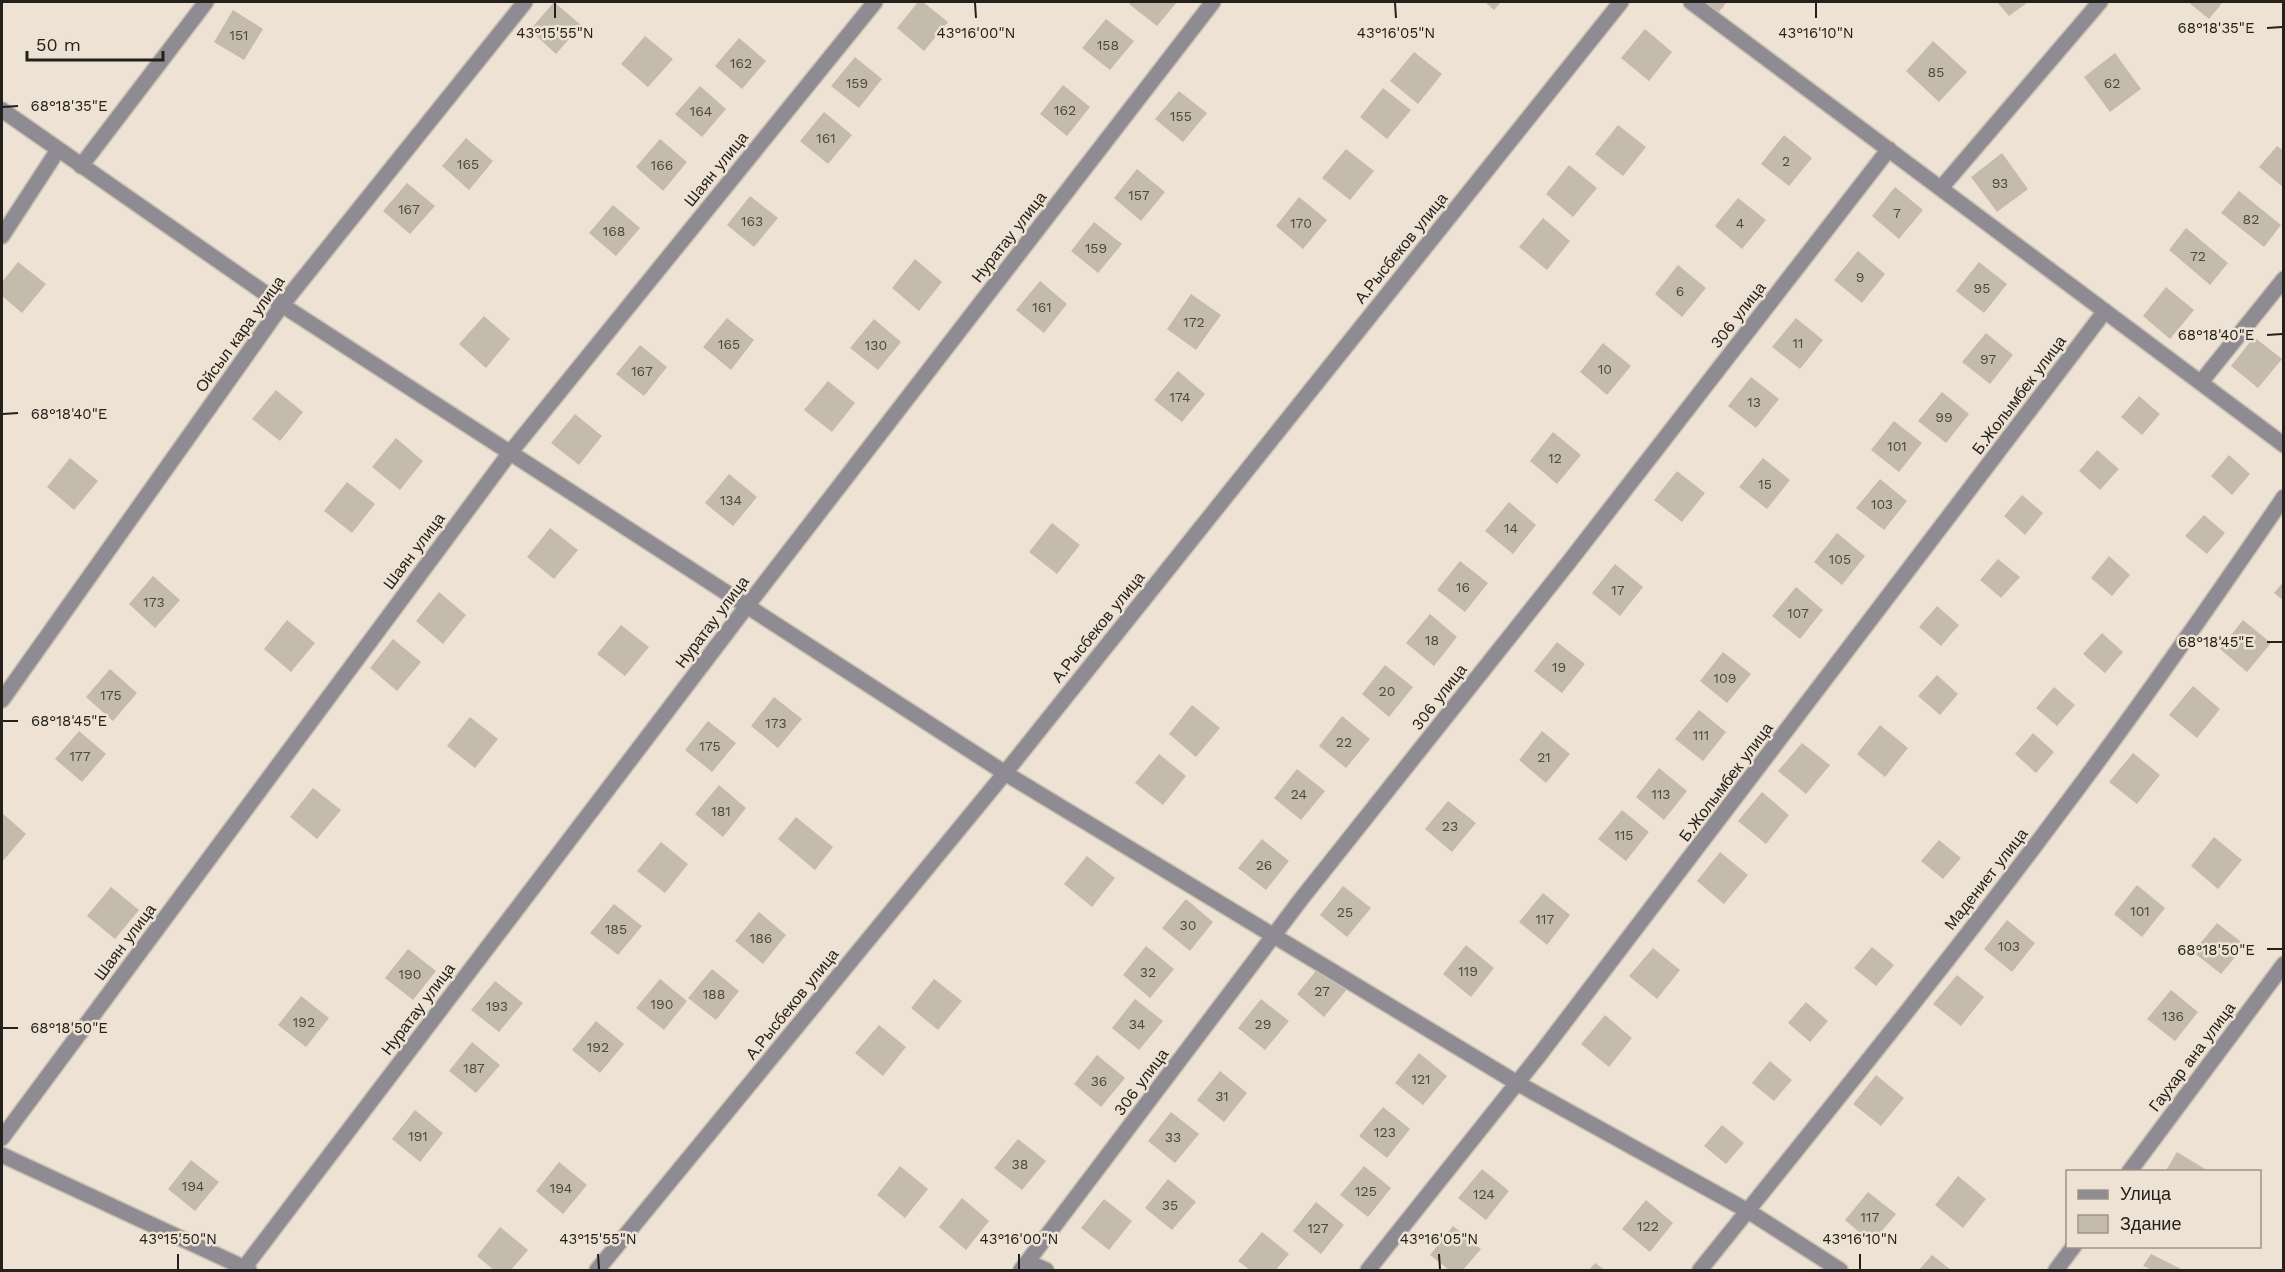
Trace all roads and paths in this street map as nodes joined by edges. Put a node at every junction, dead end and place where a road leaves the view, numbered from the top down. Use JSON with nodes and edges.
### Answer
{"nodes":[{"id":1,"x":206,"y":2,"type":"edge"},
{"id":2,"x":525,"y":2,"type":"edge"},
{"id":3,"x":875,"y":2,"type":"edge"},
{"id":4,"x":1213,"y":2,"type":"edge"},
{"id":5,"x":1621,"y":2,"type":"edge"},
{"id":6,"x":1691,"y":2,"type":"edge"},
{"id":7,"x":2100,"y":2,"type":"edge"},
{"id":8,"x":2,"y":110,"type":"edge"},
{"id":9,"x":1889,"y":149,"type":"junction"},
{"id":10,"x":58,"y":150,"type":"junction"},
{"id":11,"x":81,"y":166,"type":"junction"},
{"id":12,"x":1941,"y":188,"type":"junction"},
{"id":13,"x":2,"y":236,"type":"edge"},
{"id":14,"x":2283,"y":279,"type":"edge"},
{"id":15,"x":282,"y":305,"type":"junction"},
{"id":16,"x":2105,"y":311,"type":"junction"},
{"id":17,"x":2201,"y":382,"type":"junction"},
{"id":18,"x":2283,"y":445,"type":"edge"},
{"id":19,"x":509,"y":454,"type":"junction"},
{"id":20,"x":2283,"y":497,"type":"edge"},
{"id":21,"x":747,"y":606,"type":"junction"},
{"id":22,"x":2,"y":700,"type":"edge"},
{"id":23,"x":1005,"y":773,"type":"junction"},
{"id":24,"x":1275,"y":935,"type":"junction"},
{"id":25,"x":2283,"y":964,"type":"edge"},
{"id":26,"x":1516,"y":1083,"type":"junction"},
{"id":27,"x":2,"y":1138,"type":"edge"},
{"id":28,"x":2,"y":1155,"type":"edge"},
{"id":29,"x":2130,"y":1170,"type":"edge"},
{"id":30,"x":1748,"y":1211,"type":"junction"},
{"id":31,"x":2074,"y":1248,"type":"edge"},
{"id":32,"x":2075,"y":1248,"type":"edge"},
{"id":33,"x":1024,"y":1266,"type":"edge"},
{"id":34,"x":246,"y":1269,"type":"edge"},
{"id":35,"x":597,"y":1270,"type":"edge"},
{"id":36,"x":1046,"y":1270,"type":"edge"},
{"id":37,"x":1368,"y":1270,"type":"edge"},
{"id":38,"x":1700,"y":1270,"type":"edge"},
{"id":39,"x":1840,"y":1270,"type":"edge"},
{"id":40,"x":2056,"y":1270,"type":"edge"},
{"id":41,"x":2069,"y":1270,"type":"edge"}],
"edges":[{"from":1,"to":11,"type":"street"},
{"from":2,"to":15,"type":"street","name":"Ойсыл кара улица"},
{"from":3,"to":19,"type":"street","name":"Шаян улица"},
{"from":4,"to":21,"type":"street","name":"Нуратау улица"},
{"from":5,"to":23,"type":"street","name":"А.Рысбеков улица"},
{"from":6,"to":9,"type":"street"},
{"from":7,"to":12,"type":"street"},
{"from":8,"to":10,"type":"street"},
{"from":9,"to":12,"type":"street"},
{"from":9,"to":24,"type":"street","name":"306 улица"},
{"from":10,"to":11,"type":"street"},
{"from":10,"to":13,"type":"street"},
{"from":11,"to":15,"type":"street"},
{"from":12,"to":16,"type":"street"},
{"from":14,"to":17,"type":"street"},
{"from":15,"to":19,"type":"street"},
{"from":15,"to":22,"type":"street","name":"Ойсыл кара улица"},
{"from":16,"to":17,"type":"street"},
{"from":16,"to":26,"type":"street","name":"Б.Жолымбек улица"},
{"from":17,"to":18,"type":"street"},
{"from":19,"to":21,"type":"street"},
{"from":19,"to":27,"type":"street","name":"Шаян улица"},
{"from":20,"to":30,"type":"street","name":"Мадениет улица"},
{"from":21,"to":23,"type":"street"},
{"from":21,"to":34,"type":"street","name":"Нуратау улица"},
{"from":23,"to":24,"type":"street"},
{"from":23,"to":35,"type":"street","name":"А.Рысбеков улица"},
{"from":24,"to":26,"type":"street"},
{"from":24,"to":33,"type":"street","name":"306 улица"},
{"from":25,"to":29,"type":"street","name":"Гаухар ана улица"},
{"from":26,"to":30,"type":"street"},
{"from":26,"to":37,"type":"street","name":"Б.Жолымбек улица"},
{"from":28,"to":34,"type":"street"},
{"from":30,"to":38,"type":"street","name":"Мадениет улица"},
{"from":30,"to":39,"type":"street"},
{"from":31,"to":40,"type":"street"},
{"from":32,"to":41,"type":"street"},
{"from":33,"to":36,"type":"street"}]}
